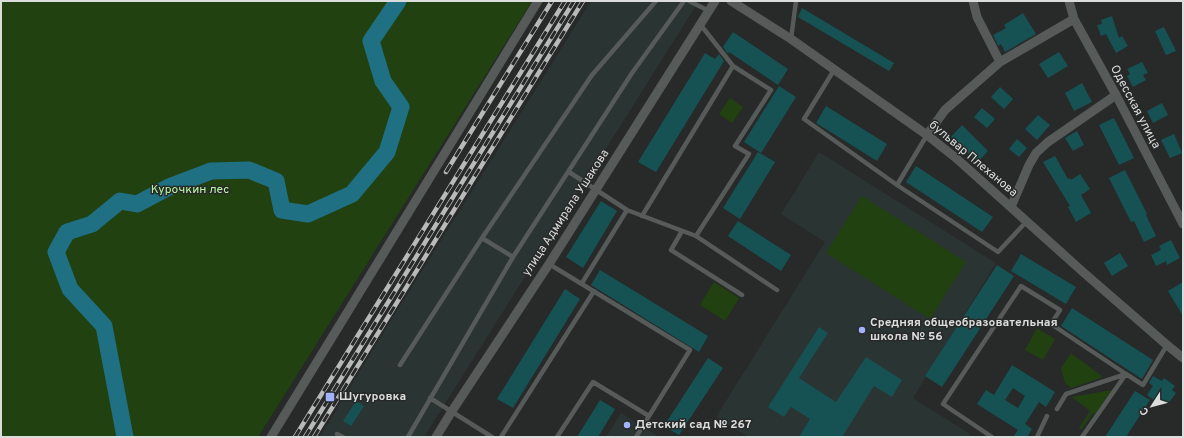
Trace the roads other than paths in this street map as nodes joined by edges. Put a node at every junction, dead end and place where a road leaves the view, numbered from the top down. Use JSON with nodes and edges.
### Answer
{"nodes":[{"id":1,"x":538,"y":1,"type":"edge"},
{"id":2,"x":656,"y":1,"type":"edge"},
{"id":3,"x":684,"y":1,"type":"edge"},
{"id":4,"x":689,"y":1,"type":"edge"},
{"id":5,"x":715,"y":1,"type":"edge"},
{"id":6,"x":731,"y":1,"type":"edge"},
{"id":7,"x":796,"y":1,"type":"edge"},
{"id":8,"x":973,"y":1,"type":"edge"},
{"id":9,"x":1069,"y":1,"type":"edge"},
{"id":10,"x":709,"y":11,"type":"junction"},
{"id":11,"x":1074,"y":19,"type":"junction"},
{"id":12,"x":700,"y":24,"type":"junction"},
{"id":13,"x":791,"y":39,"type":"junction"},
{"id":14,"x":1000,"y":62,"type":"junction"},
{"id":15,"x":733,"y":66,"type":"junction"},
{"id":16,"x":834,"y":70,"type":"junction"},
{"id":17,"x":1116,"y":95,"type":"junction"},
{"id":18,"x":927,"y":135,"type":"junction"},
{"id":19,"x":569,"y":172,"type":"junction"},
{"id":20,"x":897,"y":185,"type":"junction"},
{"id":21,"x":596,"y":190,"type":"junction"},
{"id":22,"x":1011,"y":207,"type":"junction"},
{"id":23,"x":628,"y":210,"type":"junction"},
{"id":24,"x":642,"y":216,"type":"junction"},
{"id":25,"x":1027,"y":221,"type":"junction"},
{"id":26,"x":1183,"y":224,"type":"edge"},
{"id":27,"x":682,"y":231,"type":"junction"},
{"id":28,"x":696,"y":236,"type":"junction"},
{"id":29,"x":482,"y":238,"type":"junction"},
{"id":30,"x":513,"y":257,"type":"junction"},
{"id":31,"x":549,"y":264,"type":"junction"},
{"id":32,"x":582,"y":283,"type":"junction"},
{"id":33,"x":777,"y":290,"type":"dead end"},
{"id":34,"x":594,"y":291,"type":"junction"},
{"id":35,"x":742,"y":295,"type":"dead end"},
{"id":36,"x":1167,"y":345,"type":"junction"},
{"id":37,"x":1183,"y":358,"type":"edge"},
{"id":38,"x":400,"y":366,"type":"dead end"},
{"id":39,"x":1126,"y":374,"type":"junction"},
{"id":40,"x":430,"y":398,"type":"junction"},
{"id":41,"x":1057,"y":409,"type":"dead end"},
{"id":42,"x":452,"y":411,"type":"junction"},
{"id":43,"x":649,"y":416,"type":"junction"},
{"id":44,"x":1047,"y":416,"type":"dead end"},
{"id":45,"x":337,"y":434,"type":"dead end"},
{"id":46,"x":271,"y":437,"type":"edge"},
{"id":47,"x":343,"y":437,"type":"edge"},
{"id":48,"x":408,"y":437,"type":"edge"},
{"id":49,"x":436,"y":437,"type":"edge"},
{"id":50,"x":492,"y":437,"type":"edge"},
{"id":51,"x":501,"y":437,"type":"edge"},
{"id":52,"x":557,"y":437,"type":"edge"},
{"id":53,"x":636,"y":437,"type":"edge"},
{"id":54,"x":992,"y":437,"type":"edge"},
{"id":55,"x":1037,"y":437,"type":"edge"},
{"id":56,"x":1082,"y":437,"type":"edge"}],
"edges":[{"from":1,"to":46,"type":"street"},
{"from":2,"to":29,"type":"lane"},
{"from":3,"to":19,"type":"lane"},
{"from":4,"to":10,"type":"lane"},
{"from":5,"to":10,"type":"street","name":"улица Адмирала Ушакова"},
{"from":6,"to":13,"type":"street","name":"бульвар Плеханова"},
{"from":7,"to":13,"type":"lane"},
{"from":8,"to":14,"type":"street"},
{"from":9,"to":11,"type":"street","name":"Одесская улица"},
{"from":10,"to":12,"type":"street","name":"улица Адмирала Ушакова"},
{"from":11,"to":14,"type":"street"},
{"from":11,"to":17,"type":"street","name":"Одесская улица"},
{"from":12,"to":15,"type":"lane"},
{"from":12,"to":21,"type":"street","name":"улица Адмирала Ушакова"},
{"from":13,"to":16,"type":"street","name":"бульвар Плеханова"},
{"from":14,"to":18,"type":"street"},
{"from":15,"to":24,"type":"lane"},
{"from":15,"to":28,"type":"lane"},
{"from":16,"to":18,"type":"street","name":"бульвар Плеханова"},
{"from":16,"to":20,"type":"lane"},
{"from":17,"to":22,"type":"street"},
{"from":17,"to":26,"type":"street","name":"Одесская улица"},
{"from":18,"to":20,"type":"lane"},
{"from":18,"to":22,"type":"street","name":"бульвар Плеханова"},
{"from":19,"to":21,"type":"lane"},
{"from":19,"to":30,"type":"lane"},
{"from":20,"to":25,"type":"lane"},
{"from":21,"to":23,"type":"lane"},
{"from":21,"to":31,"type":"street","name":"улица Адмирала Ушакова"},
{"from":22,"to":25,"type":"street","name":"бульвар Плеханова"},
{"from":23,"to":24,"type":"lane"},
{"from":23,"to":32,"type":"lane"},
{"from":24,"to":27,"type":"lane"},
{"from":25,"to":36,"type":"street","name":"бульвар Плеханова"},
{"from":27,"to":28,"type":"lane"},
{"from":27,"to":35,"type":"lane"},
{"from":28,"to":33,"type":"lane"},
{"from":29,"to":30,"type":"lane"},
{"from":29,"to":38,"type":"lane"},
{"from":30,"to":40,"type":"lane"},
{"from":31,"to":32,"type":"lane"},
{"from":31,"to":42,"type":"street","name":"улица Адмирала Ушакова"},
{"from":32,"to":34,"type":"lane"},
{"from":34,"to":43,"type":"lane"},
{"from":34,"to":51,"type":"lane"},
{"from":36,"to":37,"type":"street","name":"бульвар Плеханова"},
{"from":36,"to":39,"type":"lane"},
{"from":39,"to":41,"type":"lane"},
{"from":39,"to":54,"type":"lane"},
{"from":39,"to":56,"type":"lane"},
{"from":40,"to":42,"type":"lane"},
{"from":40,"to":48,"type":"lane"},
{"from":42,"to":49,"type":"street","name":"улица Адмирала Ушакова"},
{"from":42,"to":50,"type":"lane"},
{"from":43,"to":52,"type":"lane"},
{"from":43,"to":53,"type":"lane"},
{"from":44,"to":55,"type":"lane"},
{"from":45,"to":47,"type":"lane"}]}
